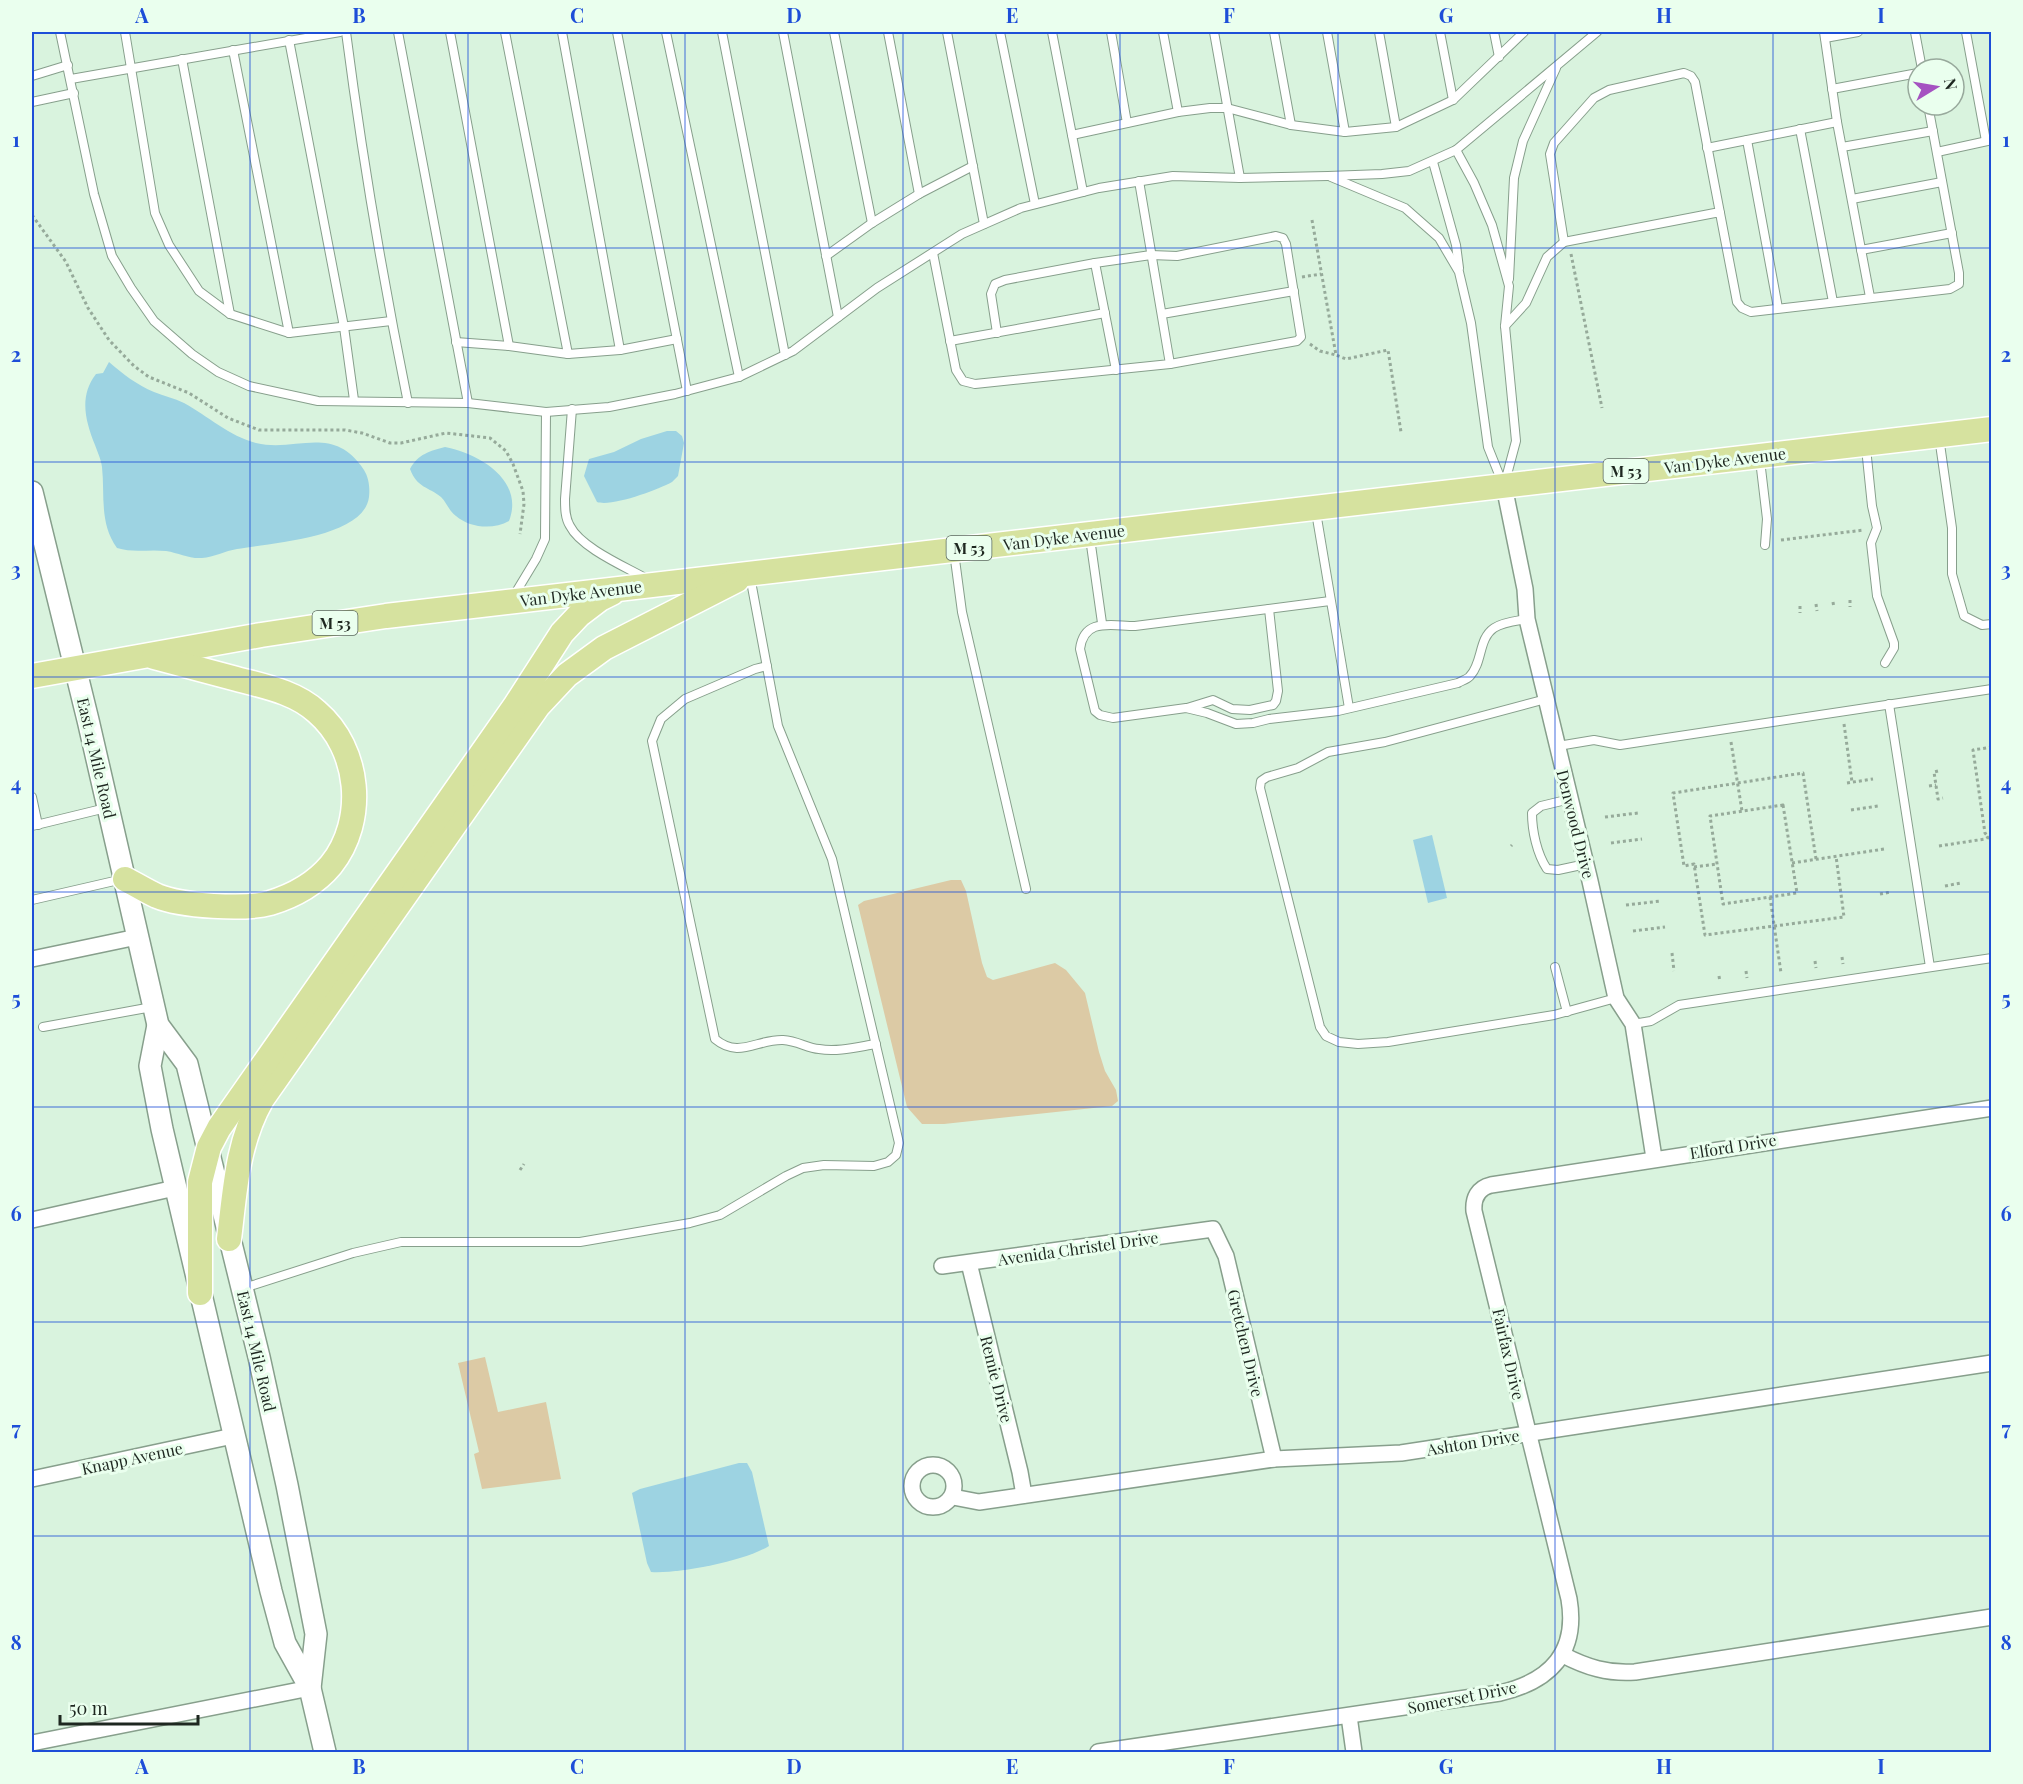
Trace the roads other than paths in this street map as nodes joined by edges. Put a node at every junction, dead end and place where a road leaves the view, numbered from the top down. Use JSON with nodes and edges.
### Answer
{"nodes":[{"id":1,"x":60,"y":32,"type":"edge"},
{"id":2,"x":125,"y":32,"type":"edge"},
{"id":3,"x":340,"y":32,"type":"edge"},
{"id":4,"x":346,"y":32,"type":"edge"},
{"id":5,"x":398,"y":32,"type":"edge"},
{"id":6,"x":450,"y":32,"type":"edge"},
{"id":7,"x":505,"y":32,"type":"edge"},
{"id":8,"x":562,"y":32,"type":"edge"},
{"id":9,"x":617,"y":32,"type":"edge"},
{"id":10,"x":666,"y":32,"type":"edge"},
{"id":11,"x":722,"y":32,"type":"edge"},
{"id":12,"x":783,"y":32,"type":"edge"},
{"id":13,"x":834,"y":32,"type":"edge"},
{"id":14,"x":888,"y":32,"type":"edge"},
{"id":15,"x":946,"y":32,"type":"edge"},
{"id":16,"x":1000,"y":32,"type":"edge"},
{"id":17,"x":1052,"y":32,"type":"edge"},
{"id":18,"x":1111,"y":32,"type":"edge"},
{"id":19,"x":1163,"y":32,"type":"edge"},
{"id":20,"x":1214,"y":32,"type":"edge"},
{"id":21,"x":1274,"y":32,"type":"edge"},
{"id":22,"x":1327,"y":32,"type":"edge"},
{"id":23,"x":1379,"y":32,"type":"edge"},
{"id":24,"x":1440,"y":32,"type":"edge"},
{"id":25,"x":1494,"y":32,"type":"edge"},
{"id":26,"x":1524,"y":32,"type":"edge"},
{"id":27,"x":1597,"y":32,"type":"edge"},
{"id":28,"x":1858,"y":32,"type":"edge"},
{"id":29,"x":1915,"y":32,"type":"edge"},
{"id":30,"x":1966,"y":32,"type":"edge"},
{"id":31,"x":1825,"y":35,"type":"edge"},
{"id":32,"x":289,"y":40,"type":"junction"},
{"id":33,"x":233,"y":50,"type":"junction"},
{"id":34,"x":1499,"y":57,"type":"junction"},
{"id":35,"x":1920,"y":57,"type":"edge"},
{"id":36,"x":183,"y":59,"type":"junction"},
{"id":37,"x":1558,"y":64,"type":"junction"},
{"id":38,"x":68,"y":65,"type":"junction"},
{"id":39,"x":132,"y":68,"type":"junction"},
{"id":40,"x":1906,"y":75,"type":"edge"},
{"id":41,"x":32,"y":76,"type":"edge"},
{"id":42,"x":71,"y":79,"type":"junction"},
{"id":43,"x":1833,"y":89,"type":"junction"},
{"id":44,"x":74,"y":93,"type":"junction"},
{"id":45,"x":1454,"y":100,"type":"junction"},
{"id":46,"x":32,"y":102,"type":"edge"},
{"id":47,"x":1227,"y":108,"type":"junction"},
{"id":48,"x":1178,"y":112,"type":"junction"},
{"id":49,"x":1930,"y":117,"type":"edge"},
{"id":50,"x":1837,"y":122,"type":"junction"},
{"id":51,"x":1127,"y":123,"type":"junction"},
{"id":52,"x":1291,"y":125,"type":"junction"},
{"id":53,"x":1396,"y":127,"type":"junction"},
{"id":54,"x":1800,"y":129,"type":"junction"},
{"id":55,"x":1933,"y":131,"type":"junction"},
{"id":56,"x":1345,"y":132,"type":"junction"},
{"id":57,"x":1072,"y":135,"type":"junction"},
{"id":58,"x":1747,"y":140,"type":"junction"},
{"id":59,"x":1989,"y":141,"type":"edge"},
{"id":60,"x":1842,"y":147,"type":"junction"},
{"id":61,"x":1707,"y":148,"type":"junction"},
{"id":62,"x":1456,"y":150,"type":"junction"},
{"id":63,"x":1937,"y":152,"type":"junction"},
{"id":64,"x":1433,"y":162,"type":"junction"},
{"id":65,"x":973,"y":166,"type":"junction"},
{"id":66,"x":1328,"y":176,"type":"junction"},
{"id":67,"x":1240,"y":178,"type":"junction"},
{"id":68,"x":1139,"y":181,"type":"junction"},
{"id":69,"x":1942,"y":182,"type":"junction"},
{"id":70,"x":1083,"y":192,"type":"junction"},
{"id":71,"x":919,"y":194,"type":"junction"},
{"id":72,"x":1852,"y":199,"type":"junction"},
{"id":73,"x":1035,"y":204,"type":"junction"},
{"id":74,"x":1720,"y":212,"type":"junction"},
{"id":75,"x":872,"y":223,"type":"junction"},
{"id":76,"x":984,"y":224,"type":"junction"},
{"id":77,"x":1952,"y":233,"type":"junction"},
{"id":78,"x":1564,"y":242,"type":"junction"},
{"id":79,"x":1861,"y":250,"type":"junction"},
{"id":80,"x":933,"y":253,"type":"junction"},
{"id":81,"x":1152,"y":255,"type":"junction"},
{"id":82,"x":826,"y":256,"type":"junction"},
{"id":83,"x":1095,"y":262,"type":"junction"},
{"id":84,"x":1459,"y":272,"type":"junction"},
{"id":85,"x":1509,"y":286,"type":"junction"},
{"id":86,"x":1294,"y":291,"type":"junction"},
{"id":87,"x":1870,"y":297,"type":"junction"},
{"id":88,"x":1833,"y":302,"type":"junction"},
{"id":89,"x":1778,"y":308,"type":"junction"},
{"id":90,"x":1105,"y":313,"type":"junction"},
{"id":91,"x":230,"y":314,"type":"junction"},
{"id":92,"x":1162,"y":314,"type":"junction"},
{"id":93,"x":838,"y":317,"type":"junction"},
{"id":94,"x":391,"y":321,"type":"junction"},
{"id":95,"x":1505,"y":326,"type":"junction"},
{"id":96,"x":344,"y":327,"type":"junction"},
{"id":97,"x":289,"y":333,"type":"junction"},
{"id":98,"x":997,"y":333,"type":"junction"},
{"id":99,"x":677,"y":339,"type":"junction"},
{"id":100,"x":456,"y":342,"type":"junction"},
{"id":101,"x":950,"y":342,"type":"junction"},
{"id":102,"x":509,"y":346,"type":"junction"},
{"id":103,"x":620,"y":350,"type":"junction"},
{"id":104,"x":568,"y":354,"type":"junction"},
{"id":105,"x":785,"y":355,"type":"junction"},
{"id":106,"x":1170,"y":364,"type":"junction"},
{"id":107,"x":1116,"y":370,"type":"junction"},
{"id":108,"x":739,"y":377,"type":"junction"},
{"id":109,"x":687,"y":391,"type":"junction"},
{"id":110,"x":354,"y":400,"type":"junction"},
{"id":111,"x":408,"y":403,"type":"junction"},
{"id":112,"x":468,"y":403,"type":"junction"},
{"id":113,"x":572,"y":409,"type":"junction"},
{"id":114,"x":546,"y":412,"type":"junction"},
{"id":115,"x":1992,"y":429,"type":"edge"},
{"id":116,"x":1939,"y":435,"type":"junction"},
{"id":117,"x":1865,"y":444,"type":"junction"},
{"id":118,"x":1760,"y":455,"type":"junction"},
{"id":119,"x":1504,"y":486,"type":"junction"},
{"id":120,"x":32,"y":492,"type":"edge"},
{"id":121,"x":1315,"y":507,"type":"junction"},
{"id":122,"x":1089,"y":533,"type":"junction"},
{"id":123,"x":1765,"y":545,"type":"dead end"},
{"id":124,"x":954,"y":550,"type":"junction"},
{"id":125,"x":750,"y":573,"type":"junction"},
{"id":126,"x":656,"y":584,"type":"junction"},
{"id":127,"x":623,"y":588,"type":"junction"},
{"id":128,"x":1330,"y":601,"type":"junction"},
{"id":129,"x":510,"y":602,"type":"junction"},
{"id":130,"x":1269,"y":609,"type":"junction"},
{"id":131,"x":1527,"y":619,"type":"junction"},
{"id":132,"x":1102,"y":623,"type":"junction"},
{"id":133,"x":1992,"y":624,"type":"edge"},
{"id":134,"x":145,"y":654,"type":"junction"},
{"id":135,"x":1886,"y":663,"type":"dead end"},
{"id":136,"x":767,"y":666,"type":"junction"},
{"id":137,"x":75,"y":667,"type":"junction"},
{"id":138,"x":32,"y":676,"type":"edge"},
{"id":139,"x":1992,"y":689,"type":"edge"},
{"id":140,"x":1546,"y":699,"type":"junction"},
{"id":141,"x":1889,"y":704,"type":"junction"},
{"id":142,"x":1186,"y":708,"type":"junction"},
{"id":143,"x":1348,"y":708,"type":"junction"},
{"id":144,"x":1558,"y":746,"type":"junction"},
{"id":145,"x":32,"y":797,"type":"edge"},
{"id":146,"x":1570,"y":799,"type":"junction"},
{"id":147,"x":108,"y":808,"type":"junction"},
{"id":148,"x":35,"y":826,"type":"edge"},
{"id":149,"x":1586,"y":864,"type":"junction"},
{"id":150,"x":125,"y":879,"type":"junction"},
{"id":151,"x":1026,"y":889,"type":"dead end"},
{"id":152,"x":32,"y":900,"type":"edge"},
{"id":153,"x":137,"y":937,"type":"junction"},
{"id":154,"x":1992,"y":958,"type":"edge"},
{"id":155,"x":32,"y":959,"type":"edge"},
{"id":156,"x":1555,"y":967,"type":"dead end"},
{"id":157,"x":1930,"y":967,"type":"junction"},
{"id":158,"x":1616,"y":998,"type":"junction"},
{"id":159,"x":1567,"y":1012,"type":"junction"},
{"id":160,"x":156,"y":1016,"type":"junction"},
{"id":161,"x":1633,"y":1024,"type":"junction"},
{"id":162,"x":43,"y":1027,"type":"dead end"},
{"id":163,"x":876,"y":1044,"type":"junction"},
{"id":164,"x":1992,"y":1108,"type":"edge"},
{"id":165,"x":209,"y":1147,"type":"junction"},
{"id":166,"x":1654,"y":1158,"type":"junction"},
{"id":167,"x":176,"y":1188,"type":"junction"},
{"id":168,"x":1477,"y":1193,"type":"joint"},
{"id":169,"x":32,"y":1220,"type":"edge"},
{"id":170,"x":1213,"y":1229,"type":"joint"},
{"id":171,"x":229,"y":1239,"type":"junction"},
{"id":172,"x":969,"y":1263,"type":"junction"},
{"id":173,"x":942,"y":1266,"type":"dead end"},
{"id":174,"x":243,"y":1289,"type":"junction"},
{"id":175,"x":200,"y":1293,"type":"junction"},
{"id":176,"x":1992,"y":1363,"type":"edge"},
{"id":177,"x":1528,"y":1433,"type":"junction"},
{"id":178,"x":233,"y":1436,"type":"junction"},
{"id":179,"x":1274,"y":1459,"type":"junction"},
{"id":180,"x":32,"y":1479,"type":"edge"},
{"id":181,"x":1024,"y":1495,"type":"junction"},
{"id":182,"x":952,"y":1497,"type":"dead end"},
{"id":183,"x":1992,"y":1617,"type":"edge"},
{"id":184,"x":1563,"y":1655,"type":"junction"},
{"id":185,"x":310,"y":1688,"type":"junction"},
{"id":186,"x":1349,"y":1716,"type":"junction"},
{"id":187,"x":32,"y":1743,"type":"edge"},
{"id":188,"x":325,"y":1752,"type":"edge"},
{"id":189,"x":1098,"y":1752,"type":"edge"},
{"id":190,"x":1354,"y":1752,"type":"edge"}],
"edges":[{"from":1,"to":38,"type":"lane"},
{"from":2,"to":39,"type":"lane"},
{"from":3,"to":32,"type":"lane"},
{"from":4,"to":94,"type":"lane"},
{"from":5,"to":100,"type":"lane"},
{"from":6,"to":102,"type":"lane"},
{"from":7,"to":104,"type":"lane"},
{"from":8,"to":103,"type":"lane"},
{"from":9,"to":99,"type":"lane"},
{"from":10,"to":108,"type":"lane"},
{"from":11,"to":105,"type":"lane"},
{"from":12,"to":82,"type":"lane"},
{"from":13,"to":75,"type":"lane"},
{"from":14,"to":71,"type":"lane"},
{"from":15,"to":65,"type":"lane"},
{"from":16,"to":73,"type":"lane"},
{"from":17,"to":57,"type":"lane"},
{"from":18,"to":51,"type":"lane"},
{"from":19,"to":48,"type":"lane"},
{"from":20,"to":47,"type":"lane"},
{"from":21,"to":52,"type":"lane"},
{"from":22,"to":56,"type":"lane"},
{"from":23,"to":53,"type":"lane"},
{"from":24,"to":45,"type":"lane"},
{"from":25,"to":34,"type":"lane"},
{"from":26,"to":34,"type":"lane"},
{"from":27,"to":37,"type":"lane"},
{"from":28,"to":31,"type":"lane"},
{"from":29,"to":35,"type":"lane"},
{"from":30,"to":59,"type":"lane"},
{"from":31,"to":43,"type":"lane"},
{"from":32,"to":33,"type":"lane"},
{"from":32,"to":96,"type":"lane"},
{"from":33,"to":36,"type":"lane"},
{"from":33,"to":97,"type":"lane"},
{"from":34,"to":45,"type":"lane"},
{"from":36,"to":39,"type":"lane"},
{"from":36,"to":91,"type":"lane"},
{"from":37,"to":62,"type":"lane"},
{"from":37,"to":85,"type":"lane"},
{"from":38,"to":41,"type":"lane"},
{"from":38,"to":42,"type":"lane"},
{"from":39,"to":42,"type":"lane"},
{"from":39,"to":91,"type":"lane"},
{"from":40,"to":43,"type":"lane"},
{"from":42,"to":44,"type":"lane"},
{"from":43,"to":50,"type":"lane"},
{"from":44,"to":46,"type":"lane"},
{"from":44,"to":110,"type":"lane"},
{"from":45,"to":53,"type":"lane"},
{"from":47,"to":48,"type":"lane"},
{"from":47,"to":52,"type":"lane"},
{"from":47,"to":67,"type":"lane"},
{"from":48,"to":51,"type":"lane"},
{"from":49,"to":55,"type":"lane"},
{"from":50,"to":54,"type":"lane"},
{"from":50,"to":60,"type":"lane"},
{"from":51,"to":57,"type":"lane"},
{"from":52,"to":56,"type":"lane"},
{"from":53,"to":56,"type":"lane"},
{"from":54,"to":58,"type":"lane"},
{"from":54,"to":88,"type":"lane"},
{"from":55,"to":60,"type":"lane"},
{"from":55,"to":63,"type":"lane"},
{"from":57,"to":70,"type":"lane"},
{"from":58,"to":61,"type":"lane"},
{"from":58,"to":89,"type":"lane"},
{"from":59,"to":63,"type":"lane"},
{"from":60,"to":72,"type":"lane"},
{"from":61,"to":74,"type":"lane"},
{"from":61,"to":78,"type":"lane"},
{"from":62,"to":64,"type":"lane"},
{"from":62,"to":85,"type":"lane"},
{"from":63,"to":69,"type":"lane"},
{"from":64,"to":66,"type":"lane"},
{"from":64,"to":84,"type":"lane"},
{"from":65,"to":71,"type":"lane"},
{"from":65,"to":76,"type":"lane"},
{"from":66,"to":67,"type":"lane"},
{"from":66,"to":84,"type":"lane"},
{"from":67,"to":68,"type":"lane"},
{"from":68,"to":70,"type":"lane"},
{"from":68,"to":81,"type":"lane"},
{"from":69,"to":72,"type":"lane"},
{"from":69,"to":77,"type":"lane"},
{"from":70,"to":73,"type":"lane"},
{"from":71,"to":75,"type":"lane"},
{"from":72,"to":79,"type":"lane"},
{"from":73,"to":76,"type":"lane"},
{"from":74,"to":78,"type":"lane"},
{"from":74,"to":89,"type":"lane"},
{"from":75,"to":82,"type":"lane"},
{"from":76,"to":80,"type":"lane"},
{"from":77,"to":79,"type":"lane"},
{"from":77,"to":87,"type":"lane"},
{"from":78,"to":95,"type":"lane"},
{"from":79,"to":87,"type":"lane"},
{"from":80,"to":93,"type":"lane"},
{"from":80,"to":101,"type":"lane"},
{"from":81,"to":83,"type":"lane"},
{"from":81,"to":86,"type":"lane"},
{"from":81,"to":92,"type":"lane"},
{"from":82,"to":93,"type":"lane"},
{"from":83,"to":90,"type":"lane"},
{"from":83,"to":98,"type":"lane"},
{"from":84,"to":119,"type":"lane"},
{"from":85,"to":95,"type":"lane"},
{"from":86,"to":92,"type":"lane"},
{"from":86,"to":106,"type":"lane"},
{"from":87,"to":88,"type":"lane"},
{"from":88,"to":89,"type":"lane"},
{"from":90,"to":98,"type":"lane"},
{"from":90,"to":107,"type":"lane"},
{"from":91,"to":97,"type":"lane"},
{"from":92,"to":106,"type":"lane"},
{"from":93,"to":105,"type":"lane"},
{"from":94,"to":96,"type":"lane"},
{"from":94,"to":111,"type":"lane"},
{"from":95,"to":119,"type":"lane"},
{"from":96,"to":97,"type":"lane"},
{"from":96,"to":110,"type":"lane"},
{"from":98,"to":101,"type":"lane"},
{"from":99,"to":103,"type":"lane"},
{"from":99,"to":109,"type":"lane"},
{"from":100,"to":102,"type":"lane"},
{"from":100,"to":112,"type":"lane"},
{"from":101,"to":107,"type":"lane"},
{"from":102,"to":104,"type":"lane"},
{"from":103,"to":104,"type":"lane"},
{"from":105,"to":108,"type":"lane"},
{"from":106,"to":107,"type":"lane"},
{"from":108,"to":109,"type":"lane"},
{"from":109,"to":113,"type":"lane"},
{"from":110,"to":111,"type":"lane"},
{"from":111,"to":112,"type":"lane"},
{"from":112,"to":114,"type":"lane"},
{"from":113,"to":114,"type":"lane"},
{"from":113,"to":126,"type":"lane"},
{"from":114,"to":129,"type":"lane"},
{"from":115,"to":116,"type":"main road","name":"Van Dyke Avenue","number":"M 53"},
{"from":116,"to":117,"type":"main road","name":"Van Dyke Avenue","number":"M 53"},
{"from":116,"to":133,"type":"lane"},
{"from":117,"to":118,"type":"main road","name":"Van Dyke Avenue","number":"M 53"},
{"from":117,"to":135,"type":"lane"},
{"from":118,"to":119,"type":"main road","name":"Van Dyke Avenue","number":"M 53"},
{"from":118,"to":123,"type":"lane"},
{"from":119,"to":121,"type":"main road","name":"Van Dyke Avenue","number":"M 53"},
{"from":119,"to":131,"type":"street","name":"Denwood Drive"},
{"from":120,"to":137,"type":"main road","name":"East 14 Mile Road"},
{"from":121,"to":122,"type":"main road","name":"Van Dyke Avenue","number":"M 53"},
{"from":121,"to":128,"type":"lane"},
{"from":122,"to":124,"type":"main road","name":"Van Dyke Avenue","number":"M 53"},
{"from":122,"to":132,"type":"lane"},
{"from":124,"to":125,"type":"main road","name":"Van Dyke Avenue","number":"M 53"},
{"from":124,"to":151,"type":"lane"},
{"from":125,"to":126,"type":"main road","name":"Van Dyke Avenue","number":"M 53"},
{"from":125,"to":136,"type":"lane"},
{"from":125,"to":171,"type":"main road"},
{"from":126,"to":127,"type":"main road","name":"Van Dyke Avenue","number":"M 53"},
{"from":127,"to":129,"type":"main road","name":"Van Dyke Avenue","number":"M 53"},
{"from":127,"to":165,"type":"main road"},
{"from":128,"to":130,"type":"lane"},
{"from":128,"to":143,"type":"lane"},
{"from":129,"to":134,"type":"main road","name":"Van Dyke Avenue","number":"M 53"},
{"from":130,"to":132,"type":"lane"},
{"from":130,"to":142,"type":"lane"},
{"from":131,"to":140,"type":"street","name":"Denwood Drive"},
{"from":131,"to":143,"type":"lane"},
{"from":132,"to":142,"type":"lane"},
{"from":134,"to":137,"type":"main road","name":"Van Dyke Avenue","number":"M 53"},
{"from":134,"to":150,"type":"main road"},
{"from":136,"to":163,"type":"lane"},
{"from":136,"to":163,"type":"lane"},
{"from":137,"to":138,"type":"main road","name":"Van Dyke Avenue","number":"M 53"},
{"from":137,"to":147,"type":"main road","name":"East 14 Mile Road"},
{"from":139,"to":141,"type":"lane"},
{"from":140,"to":144,"type":"street","name":"Denwood Drive"},
{"from":140,"to":159,"type":"lane"},
{"from":141,"to":144,"type":"lane"},
{"from":141,"to":157,"type":"lane"},
{"from":142,"to":143,"type":"lane"},
{"from":144,"to":146,"type":"street","name":"Denwood Drive"},
{"from":145,"to":148,"type":"lane"},
{"from":146,"to":149,"type":"street","name":"Denwood Drive"},
{"from":146,"to":149,"type":"lane"},
{"from":147,"to":148,"type":"lane"},
{"from":147,"to":150,"type":"main road","name":"East 14 Mile Road"},
{"from":149,"to":158,"type":"street","name":"Denwood Drive"},
{"from":150,"to":152,"type":"lane"},
{"from":150,"to":153,"type":"main road","name":"East 14 Mile Road"},
{"from":153,"to":155,"type":"street"},
{"from":153,"to":160,"type":"main road","name":"East 14 Mile Road"},
{"from":154,"to":157,"type":"lane"},
{"from":156,"to":159,"type":"lane"},
{"from":157,"to":161,"type":"lane"},
{"from":158,"to":159,"type":"lane"},
{"from":158,"to":161,"type":"street","name":"Denwood Drive"},
{"from":160,"to":162,"type":"lane"},
{"from":160,"to":165,"type":"main road","name":"East 14 Mile Road"},
{"from":160,"to":167,"type":"main road","name":"East 14 Mile Road"},
{"from":161,"to":166,"type":"street","name":"Denwood Drive"},
{"from":163,"to":174,"type":"lane"},
{"from":164,"to":166,"type":"street","name":"Elford Drive"},
{"from":165,"to":171,"type":"main road","name":"East 14 Mile Road"},
{"from":165,"to":175,"type":"main road"},
{"from":166,"to":168,"type":"street","name":"Elford Drive"},
{"from":167,"to":169,"type":"street"},
{"from":167,"to":175,"type":"main road","name":"East 14 Mile Road"},
{"from":168,"to":177,"type":"street","name":"Fairfax Drive"},
{"from":170,"to":172,"type":"street","name":"Avenida Christel Drive"},
{"from":170,"to":179,"type":"street","name":"Gretchen Drive"},
{"from":171,"to":174,"type":"main road","name":"East 14 Mile Road"},
{"from":172,"to":173,"type":"street","name":"Avenida Christel Drive"},
{"from":172,"to":181,"type":"street","name":"Remie Drive"},
{"from":174,"to":185,"type":"main road","name":"East 14 Mile Road"},
{"from":175,"to":178,"type":"main road","name":"East 14 Mile Road"},
{"from":176,"to":177,"type":"street","name":"Ashton Drive"},
{"from":177,"to":179,"type":"street","name":"Ashton Drive"},
{"from":177,"to":184,"type":"street","name":"Fairfax Drive"},
{"from":178,"to":180,"type":"street","name":"Knapp Avenue"},
{"from":178,"to":185,"type":"main road","name":"East 14 Mile Road"},
{"from":179,"to":181,"type":"street","name":"Ashton Drive"},
{"from":181,"to":182,"type":"street","name":"Ashton Drive"},
{"from":183,"to":184,"type":"street"},
{"from":184,"to":186,"type":"street","name":"Somerset Drive"},
{"from":185,"to":187,"type":"street"},
{"from":185,"to":188,"type":"main road","name":"East 14 Mile Road"},
{"from":186,"to":189,"type":"street","name":"Somerset Drive"},
{"from":186,"to":190,"type":"street"}]}
